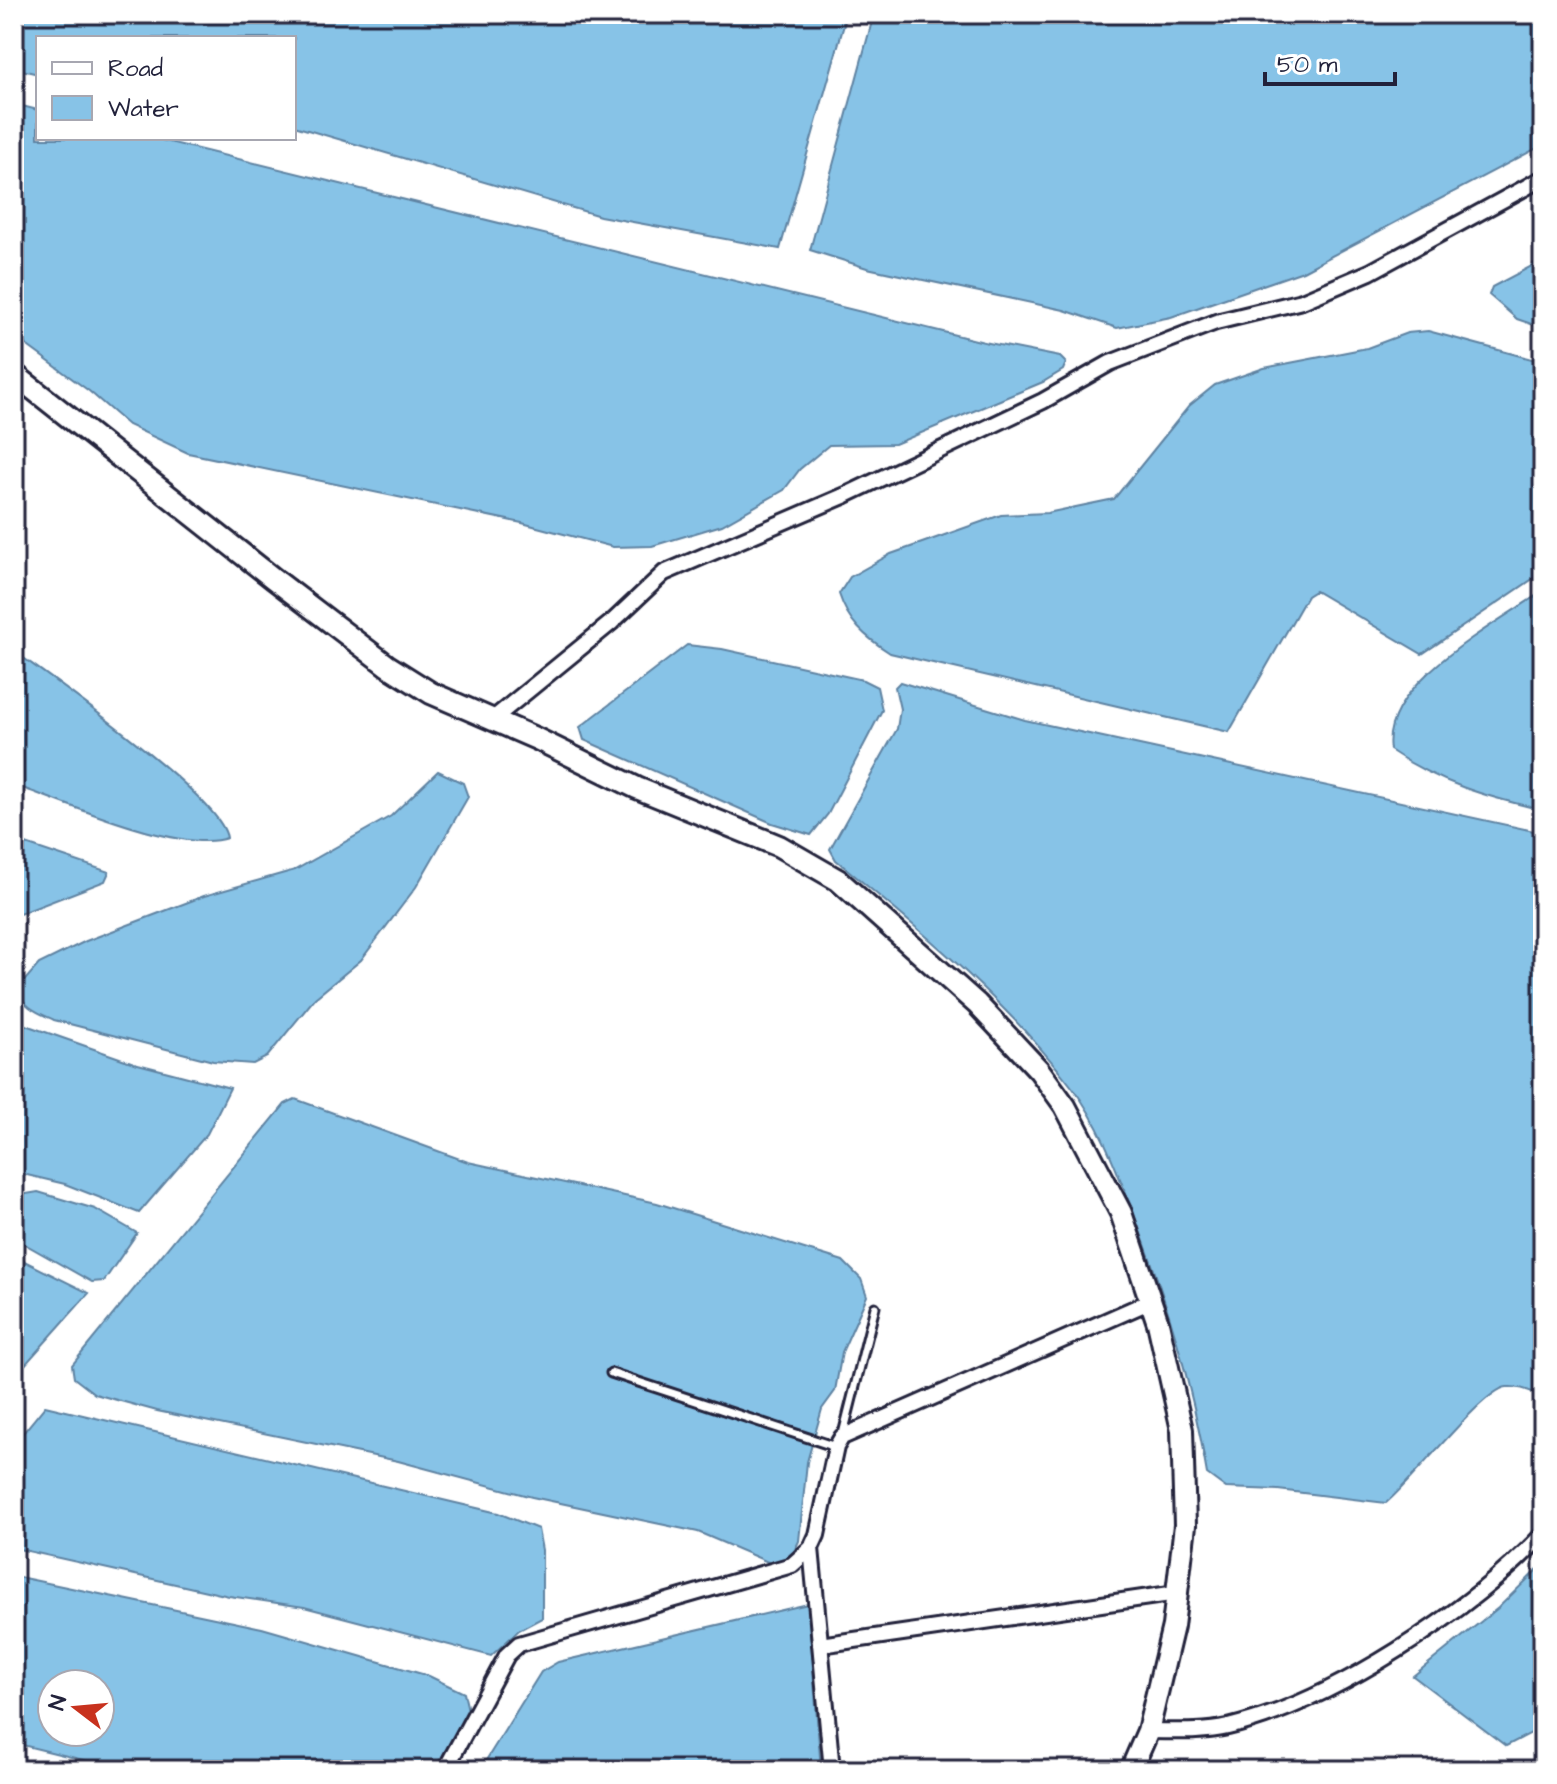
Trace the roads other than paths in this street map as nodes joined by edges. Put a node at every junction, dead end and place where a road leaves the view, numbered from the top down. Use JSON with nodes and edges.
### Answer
{"nodes":[{"id":1,"x":1543,"y":178,"type":"edge"},
{"id":2,"x":14,"y":374,"type":"edge"},
{"id":3,"x":493,"y":719,"type":"junction"},
{"id":4,"x":1151,"y":1301,"type":"junction"},
{"id":5,"x":875,"y":1307,"type":"dead end"},
{"id":6,"x":611,"y":1373,"type":"dead end"},
{"id":7,"x":839,"y":1442,"type":"junction"},
{"id":8,"x":1543,"y":1534,"type":"edge"},
{"id":9,"x":811,"y":1548,"type":"junction"},
{"id":10,"x":1177,"y":1593,"type":"junction"},
{"id":11,"x":820,"y":1645,"type":"junction"},
{"id":12,"x":1148,"y":1731,"type":"junction"},
{"id":13,"x":445,"y":1770,"type":"edge"},
{"id":14,"x":832,"y":1770,"type":"edge"},
{"id":15,"x":1131,"y":1770,"type":"edge"}],
"edges":[{"from":1,"to":3,"type":"street"},
{"from":2,"to":3,"type":"street"},
{"from":3,"to":4,"type":"street"},
{"from":4,"to":7,"type":"street"},
{"from":4,"to":10,"type":"street"},
{"from":5,"to":7,"type":"lane"},
{"from":6,"to":7,"type":"lane"},
{"from":7,"to":9,"type":"street"},
{"from":8,"to":12,"type":"street"},
{"from":9,"to":11,"type":"street"},
{"from":9,"to":13,"type":"street"},
{"from":10,"to":11,"type":"street"},
{"from":10,"to":12,"type":"street"},
{"from":11,"to":14,"type":"street"},
{"from":12,"to":15,"type":"street"}]}
